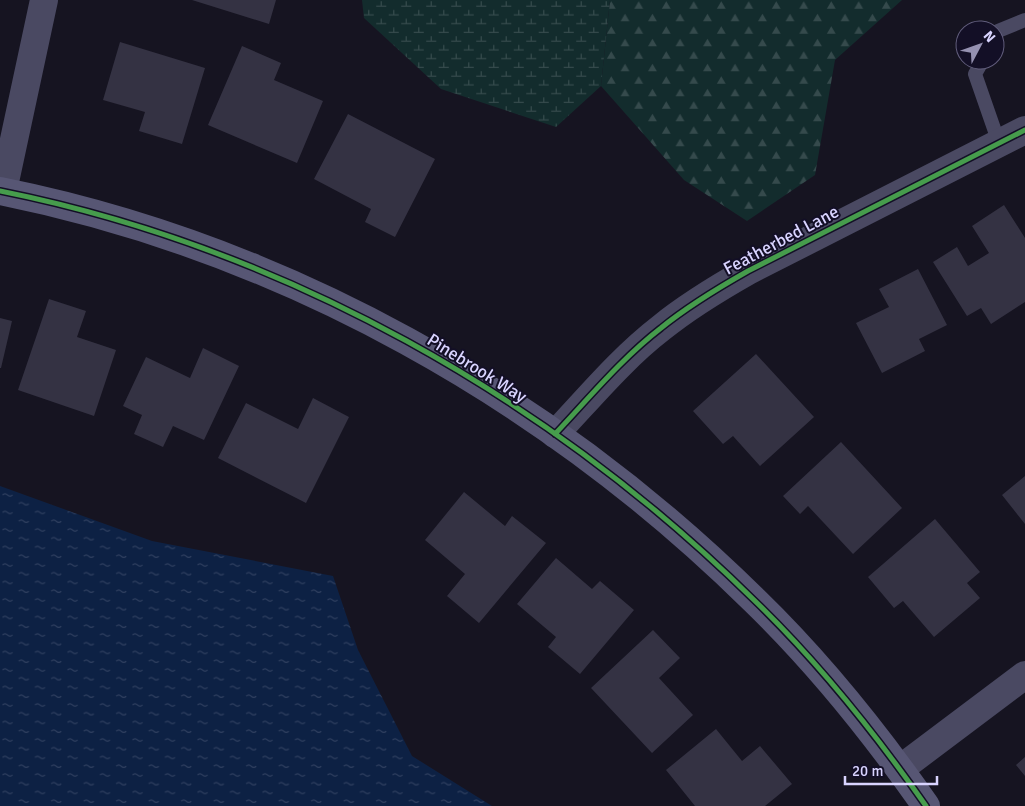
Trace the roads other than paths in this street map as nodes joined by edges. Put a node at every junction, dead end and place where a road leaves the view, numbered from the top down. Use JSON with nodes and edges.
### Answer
{"nodes":[{"id":1,"x":44,"y":0,"type":"edge"},
{"id":2,"x":1025,"y":20,"type":"edge"},
{"id":3,"x":1005,"y":29,"type":"edge"},
{"id":4,"x":977,"y":70,"type":"edge"},
{"id":5,"x":1025,"y":130,"type":"edge"},
{"id":6,"x":999,"y":143,"type":"junction"},
{"id":7,"x":2,"y":191,"type":"edge"},
{"id":8,"x":555,"y":434,"type":"junction"},
{"id":9,"x":1025,"y":675,"type":"edge"},
{"id":10,"x":900,"y":769,"type":"junction"},
{"id":11,"x":926,"y":806,"type":"edge"}],
"edges":[{"from":1,"to":7,"type":"street"},
{"from":2,"to":3,"type":"lane"},
{"from":4,"to":6,"type":"lane"},
{"from":5,"to":6,"type":"street","name":"Featherbed Lane"},
{"from":6,"to":8,"type":"street","name":"Featherbed Lane"},
{"from":7,"to":8,"type":"street","name":"Pinebrook Way"},
{"from":8,"to":10,"type":"street","name":"Pinebrook Way"},
{"from":9,"to":10,"type":"street"},
{"from":10,"to":11,"type":"street","name":"Pinebrook Way"}]}
